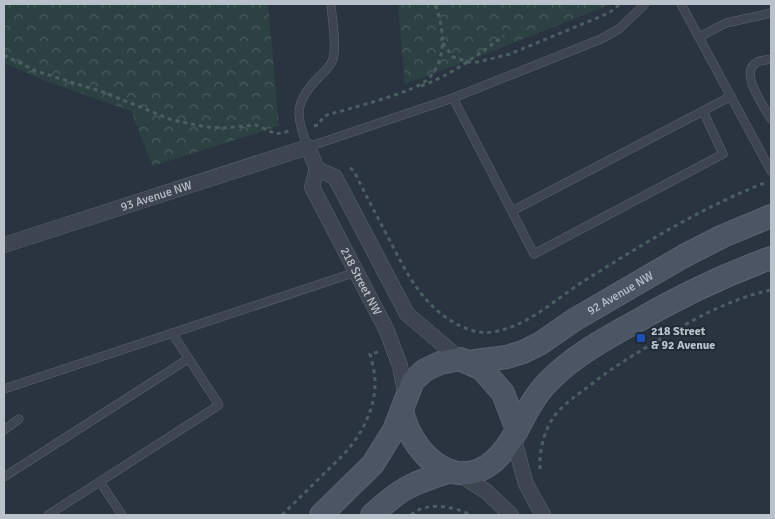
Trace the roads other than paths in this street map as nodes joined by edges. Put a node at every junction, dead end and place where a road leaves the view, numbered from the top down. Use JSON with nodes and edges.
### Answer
{"nodes":[{"id":1,"x":331,"y":4,"type":"edge"},
{"id":2,"x":645,"y":4,"type":"edge"},
{"id":3,"x":681,"y":4,"type":"edge"},
{"id":4,"x":771,"y":13,"type":"edge"},
{"id":5,"x":699,"y":37,"type":"junction"},
{"id":6,"x":771,"y":59,"type":"edge"},
{"id":7,"x":731,"y":96,"type":"junction"},
{"id":8,"x":453,"y":98,"type":"junction"},
{"id":9,"x":703,"y":111,"type":"junction"},
{"id":10,"x":771,"y":118,"type":"edge"},
{"id":11,"x":308,"y":147,"type":"junction"},
{"id":12,"x":317,"y":169,"type":"junction"},
{"id":13,"x":771,"y":171,"type":"edge"},
{"id":14,"x":512,"y":210,"type":"junction"},
{"id":15,"x":771,"y":216,"type":"edge"},
{"id":16,"x":4,"y":246,"type":"edge"},
{"id":17,"x":771,"y":258,"type":"edge"},
{"id":18,"x":356,"y":272,"type":"junction"},
{"id":19,"x":172,"y":333,"type":"junction"},
{"id":20,"x":188,"y":359,"type":"junction"},
{"id":21,"x":464,"y":360,"type":"junction"},
{"id":22,"x":4,"y":389,"type":"edge"},
{"id":23,"x":404,"y":403,"type":"junction"},
{"id":24,"x":19,"y":420,"type":"dead end"},
{"id":25,"x":4,"y":430,"type":"edge"},
{"id":26,"x":515,"y":434,"type":"junction"},
{"id":27,"x":455,"y":473,"type":"junction"},
{"id":28,"x":4,"y":477,"type":"edge"},
{"id":29,"x":100,"y":482,"type":"junction"},
{"id":30,"x":48,"y":515,"type":"edge"},
{"id":31,"x":122,"y":515,"type":"edge"},
{"id":32,"x":321,"y":515,"type":"edge"},
{"id":33,"x":372,"y":515,"type":"edge"},
{"id":34,"x":511,"y":515,"type":"edge"},
{"id":35,"x":543,"y":515,"type":"edge"}],
"edges":[{"from":1,"to":11,"type":"lane"},
{"from":2,"to":8,"type":"lane"},
{"from":3,"to":5,"type":"lane"},
{"from":4,"to":5,"type":"lane"},
{"from":5,"to":7,"type":"lane"},
{"from":6,"to":10,"type":"lane"},
{"from":7,"to":9,"type":"lane"},
{"from":7,"to":13,"type":"lane"},
{"from":8,"to":11,"type":"lane"},
{"from":8,"to":14,"type":"lane"},
{"from":9,"to":14,"type":"lane"},
{"from":9,"to":14,"type":"lane"},
{"from":11,"to":12,"type":"street","name":"218 Street NW"},
{"from":11,"to":16,"type":"street","name":"93 Avenue NW"},
{"from":12,"to":18,"type":"street","name":"218 Street NW"},
{"from":12,"to":21,"type":"street","name":"218 Street NW"},
{"from":15,"to":21,"type":"main road","name":"92 Avenue NW"},
{"from":17,"to":26,"type":"main road"},
{"from":18,"to":19,"type":"lane"},
{"from":18,"to":23,"type":"street","name":"218 Street NW"},
{"from":19,"to":20,"type":"lane"},
{"from":19,"to":22,"type":"lane"},
{"from":20,"to":28,"type":"lane"},
{"from":20,"to":29,"type":"lane"},
{"from":21,"to":23,"type":"main road","name":"92 Avenue NW"},
{"from":21,"to":26,"type":"main road"},
{"from":23,"to":27,"type":"main road"},
{"from":23,"to":32,"type":"main road","name":"92 Avenue NW"},
{"from":24,"to":25,"type":"lane"},
{"from":26,"to":27,"type":"main road"},
{"from":26,"to":35,"type":"street"},
{"from":27,"to":33,"type":"main road"},
{"from":27,"to":34,"type":"street"},
{"from":29,"to":30,"type":"lane"},
{"from":29,"to":31,"type":"lane"}]}
